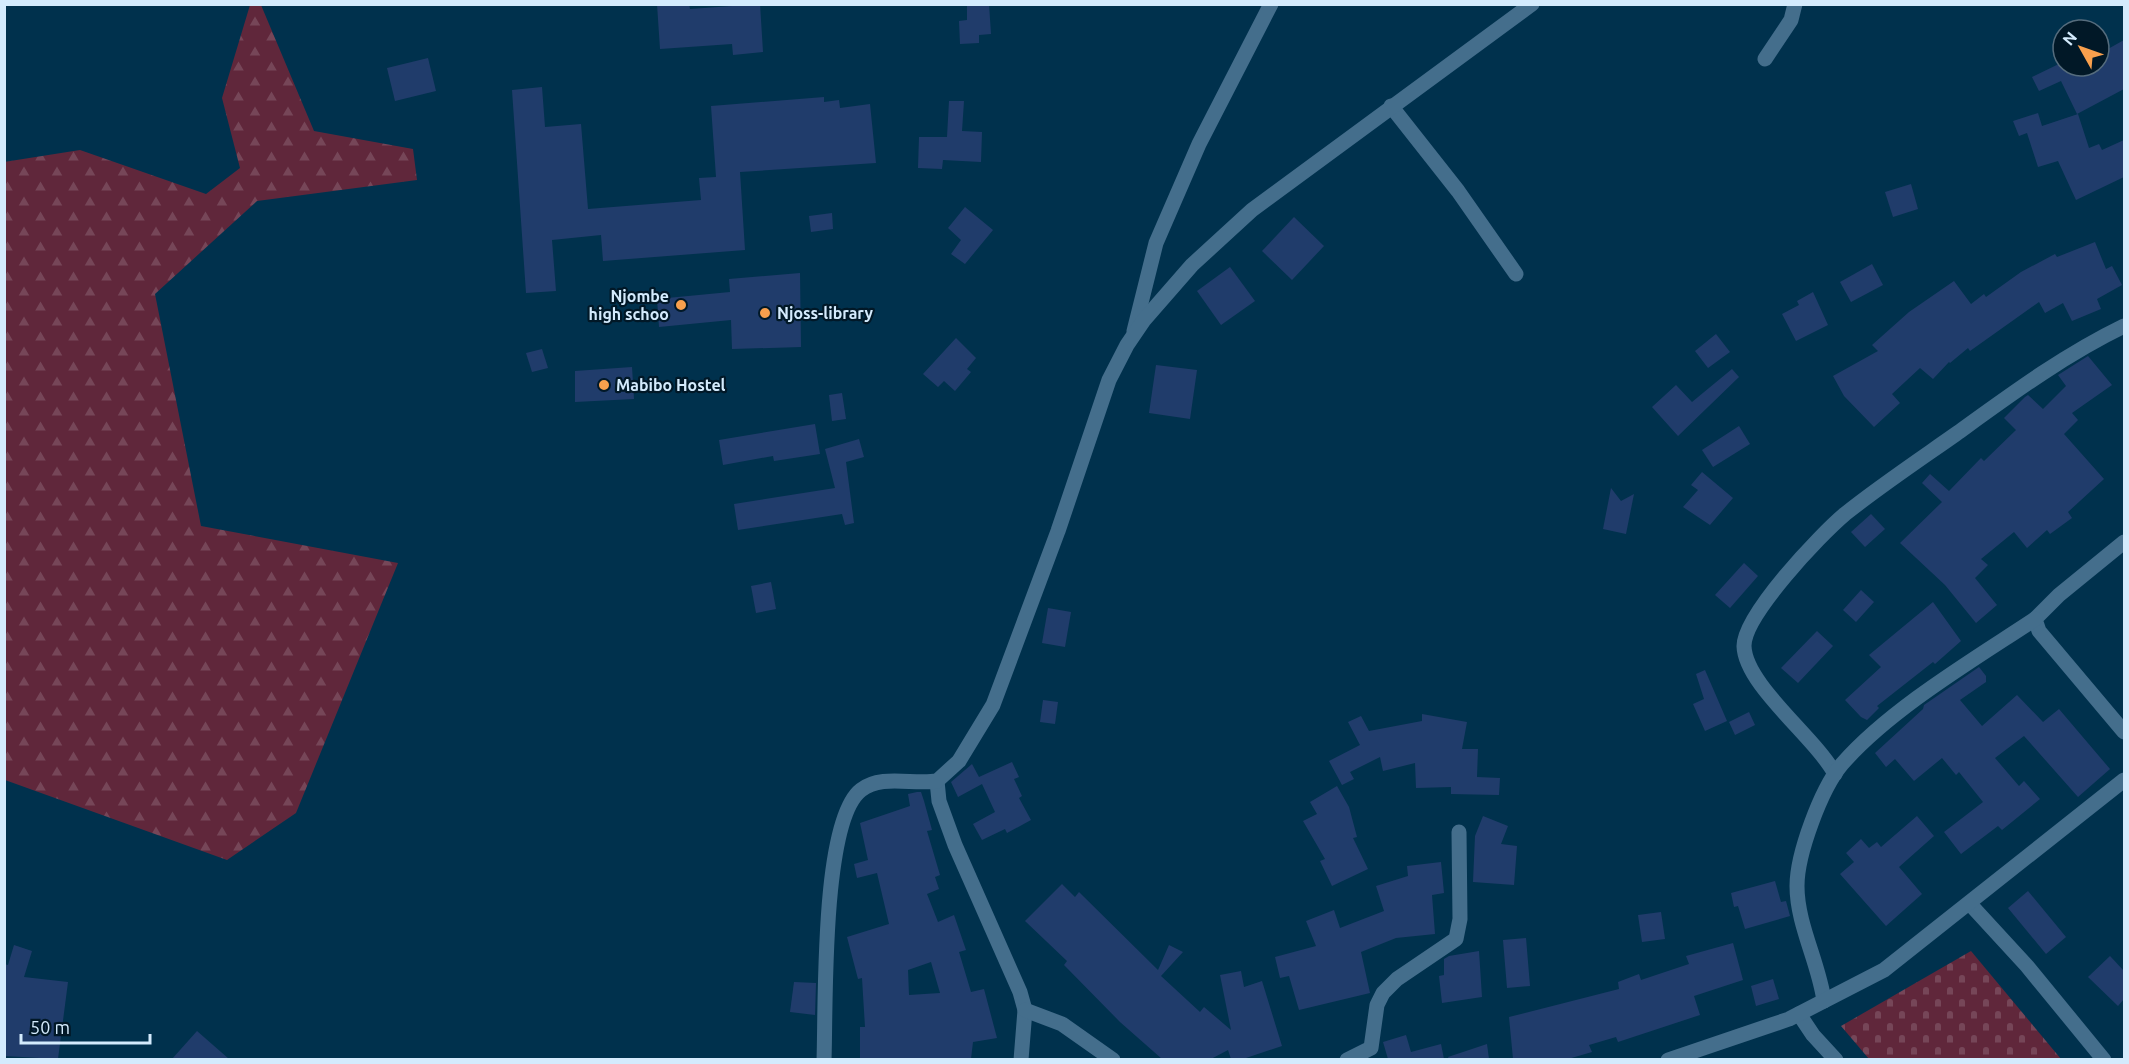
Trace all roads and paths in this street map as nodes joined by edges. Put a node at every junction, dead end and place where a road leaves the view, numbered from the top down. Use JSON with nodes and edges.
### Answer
{"nodes":[{"id":1,"x":1271,"y":4,"type":"edge"},
{"id":2,"x":1532,"y":4,"type":"edge"},
{"id":3,"x":1795,"y":4,"type":"edge"},
{"id":4,"x":1766,"y":59,"type":"dead end"},
{"id":5,"x":1391,"y":106,"type":"junction"},
{"id":6,"x":1516,"y":274,"type":"dead end"},
{"id":7,"x":2124,"y":326,"type":"edge"},
{"id":8,"x":1133,"y":334,"type":"junction"},
{"id":9,"x":2124,"y":542,"type":"edge"},
{"id":10,"x":2035,"y":619,"type":"junction"},
{"id":11,"x":2124,"y":732,"type":"edge"},
{"id":12,"x":1836,"y":774,"type":"junction"},
{"id":13,"x":2124,"y":780,"type":"edge"},
{"id":14,"x":937,"y":782,"type":"junction"},
{"id":15,"x":1459,"y":832,"type":"dead end"},
{"id":16,"x":1970,"y":904,"type":"junction"},
{"id":17,"x":1824,"y":1001,"type":"junction"},
{"id":18,"x":1025,"y":1010,"type":"junction"},
{"id":19,"x":1799,"y":1014,"type":"junction"},
{"id":20,"x":824,"y":1059,"type":"edge"},
{"id":21,"x":1021,"y":1059,"type":"edge"},
{"id":22,"x":1113,"y":1059,"type":"edge"},
{"id":23,"x":1347,"y":1059,"type":"edge"},
{"id":24,"x":1668,"y":1059,"type":"edge"},
{"id":25,"x":1836,"y":1059,"type":"edge"},
{"id":26,"x":2104,"y":1059,"type":"edge"}],
"edges":[{"from":1,"to":8,"type":"street"},
{"from":2,"to":5,"type":"street"},
{"from":3,"to":4,"type":"street"},
{"from":5,"to":6,"type":"street"},
{"from":5,"to":8,"type":"street"},
{"from":7,"to":12,"type":"street"},
{"from":8,"to":14,"type":"street"},
{"from":9,"to":10,"type":"street"},
{"from":10,"to":11,"type":"street"},
{"from":10,"to":12,"type":"street"},
{"from":12,"to":17,"type":"street"},
{"from":13,"to":16,"type":"street"},
{"from":14,"to":18,"type":"street"},
{"from":14,"to":20,"type":"street"},
{"from":15,"to":23,"type":"street"},
{"from":16,"to":17,"type":"street"},
{"from":16,"to":26,"type":"street"},
{"from":17,"to":19,"type":"street"},
{"from":18,"to":21,"type":"street"},
{"from":18,"to":22,"type":"street"},
{"from":19,"to":24,"type":"street"},
{"from":19,"to":25,"type":"street"}]}
